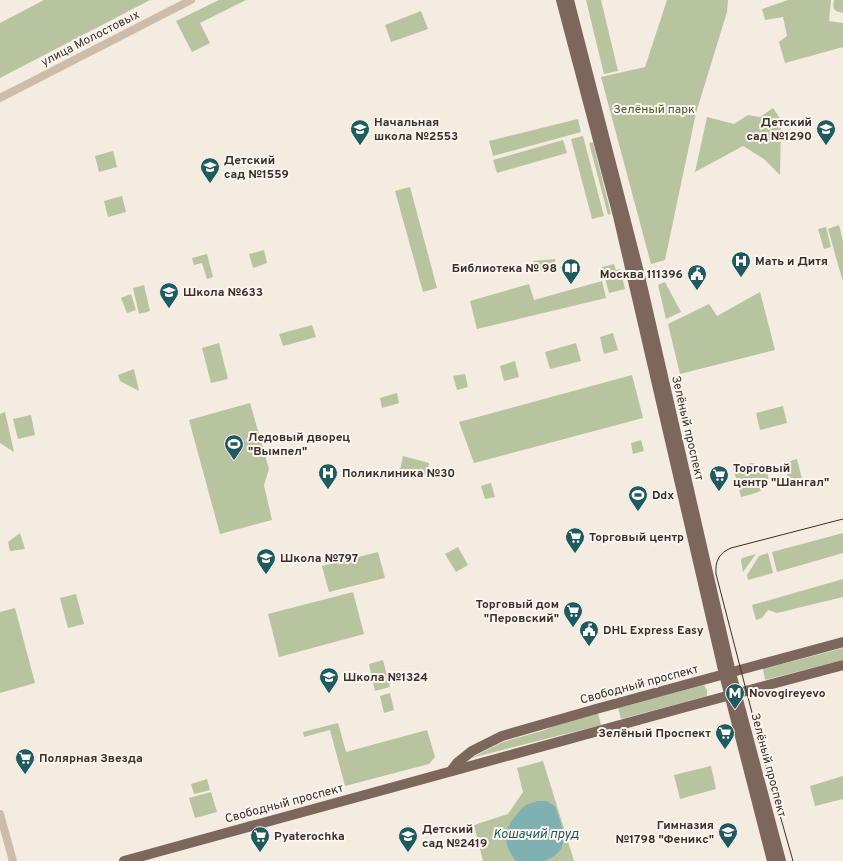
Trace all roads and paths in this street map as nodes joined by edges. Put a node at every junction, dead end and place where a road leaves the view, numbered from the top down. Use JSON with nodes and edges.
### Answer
{"nodes":[{"id":1,"x":191,"y":0,"type":"edge"},
{"id":2,"x":561,"y":0,"type":"edge"},
{"id":3,"x":569,"y":0,"type":"edge"},
{"id":4,"x":0,"y":98,"type":"edge"},
{"id":5,"x":843,"y":642,"type":"edge"},
{"id":6,"x":843,"y":665,"type":"edge"},
{"id":7,"x":727,"y":674,"type":"junction"},
{"id":8,"x":733,"y":694,"type":"junction"},
{"id":9,"x":451,"y":771,"type":"junction"},
{"id":10,"x":0,"y":814,"type":"edge"},
{"id":11,"x":13,"y":861,"type":"edge"},
{"id":12,"x":124,"y":861,"type":"edge"},
{"id":13,"x":772,"y":861,"type":"edge"},
{"id":14,"x":781,"y":861,"type":"edge"}],
"edges":[{"from":1,"to":4,"type":"street","name":"улица Молостовых"},
{"from":2,"to":7,"type":"main road","name":"Зелёный проспект"},
{"from":3,"to":7,"type":"main road","name":"Зелёный проспект"},
{"from":5,"to":7,"type":"main road","name":"Свободный проспект"},
{"from":6,"to":8,"type":"main road","name":"Свободный проспект"},
{"from":7,"to":8,"type":"main road","name":"Зелёный проспект"},
{"from":7,"to":9,"type":"main road","name":"Свободный проспект"},
{"from":8,"to":9,"type":"main road","name":"Свободный проспект"},
{"from":8,"to":13,"type":"main road","name":"Зелёный проспект"},
{"from":8,"to":14,"type":"main road","name":"Зелёный проспект"},
{"from":9,"to":12,"type":"main road","name":"Свободный проспект"},
{"from":10,"to":11,"type":"street"}]}
